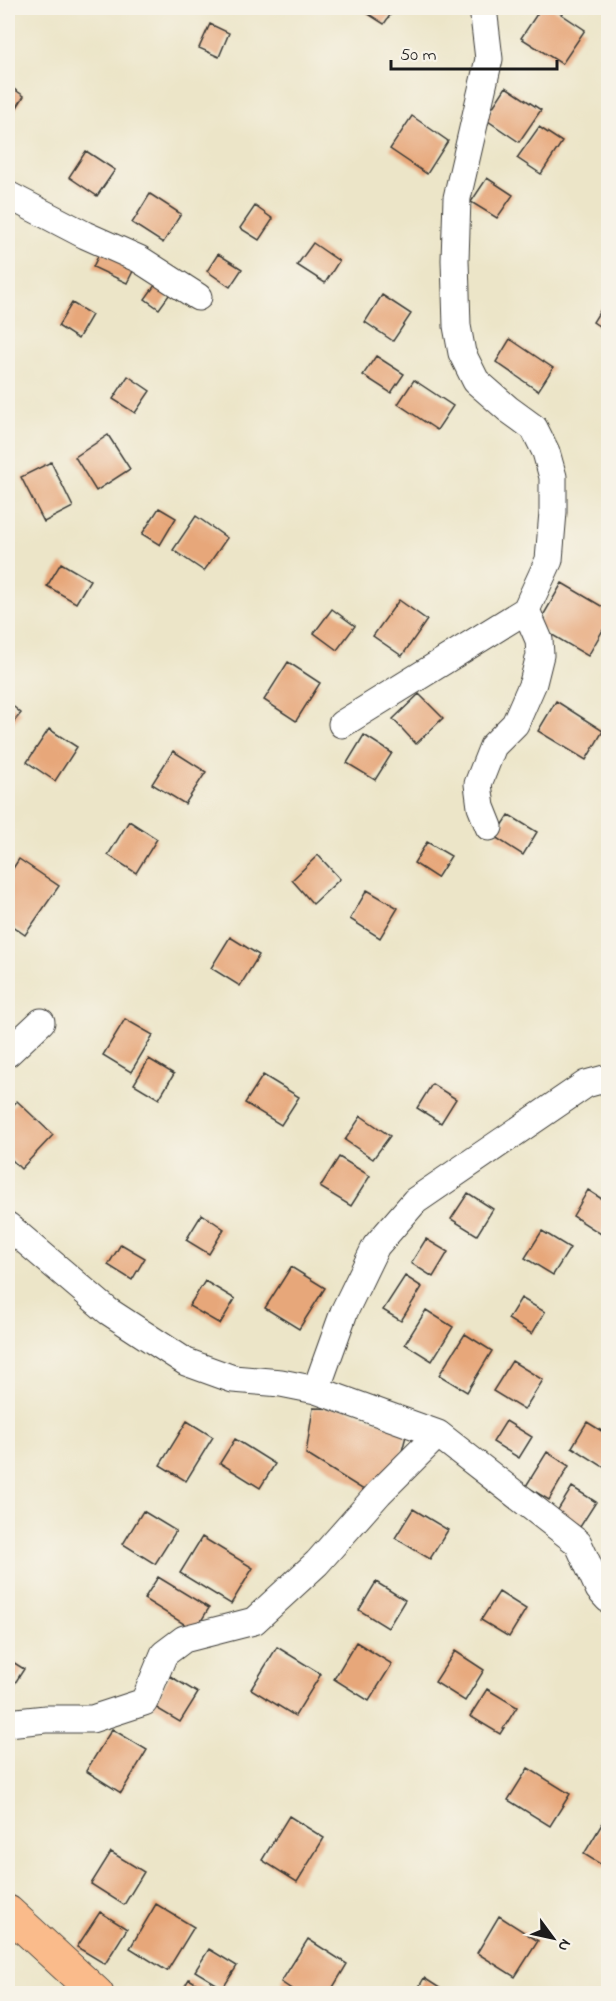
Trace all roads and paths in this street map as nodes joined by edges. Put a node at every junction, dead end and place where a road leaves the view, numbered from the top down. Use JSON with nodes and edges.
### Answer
{"nodes":[{"id":1,"x":483,"y":8,"type":"edge"},
{"id":2,"x":8,"y":195,"type":"edge"},
{"id":3,"x":198,"y":297,"type":"dead end"},
{"id":4,"x":526,"y":610,"type":"junction"},
{"id":5,"x":342,"y":724,"type":"dead end"},
{"id":6,"x":489,"y":827,"type":"dead end"},
{"id":7,"x":41,"y":1022,"type":"dead end"},
{"id":8,"x":8,"y":1053,"type":"edge"},
{"id":9,"x":609,"y":1078,"type":"edge"},
{"id":10,"x":8,"y":1226,"type":"edge"},
{"id":11,"x":316,"y":1390,"type":"junction"},
{"id":12,"x":438,"y":1434,"type":"junction"},
{"id":13,"x":609,"y":1599,"type":"edge"},
{"id":14,"x":8,"y":1723,"type":"edge"},
{"id":15,"x":8,"y":1912,"type":"edge"},
{"id":16,"x":96,"y":1994,"type":"edge"}],
"edges":[{"from":1,"to":4,"type":"street"},
{"from":2,"to":3,"type":"street"},
{"from":4,"to":5,"type":"street"},
{"from":4,"to":6,"type":"street"},
{"from":7,"to":8,"type":"street"},
{"from":9,"to":11,"type":"street"},
{"from":10,"to":11,"type":"street"},
{"from":11,"to":12,"type":"street"},
{"from":12,"to":13,"type":"street"},
{"from":12,"to":14,"type":"street"},
{"from":15,"to":16,"type":"highway"}]}
